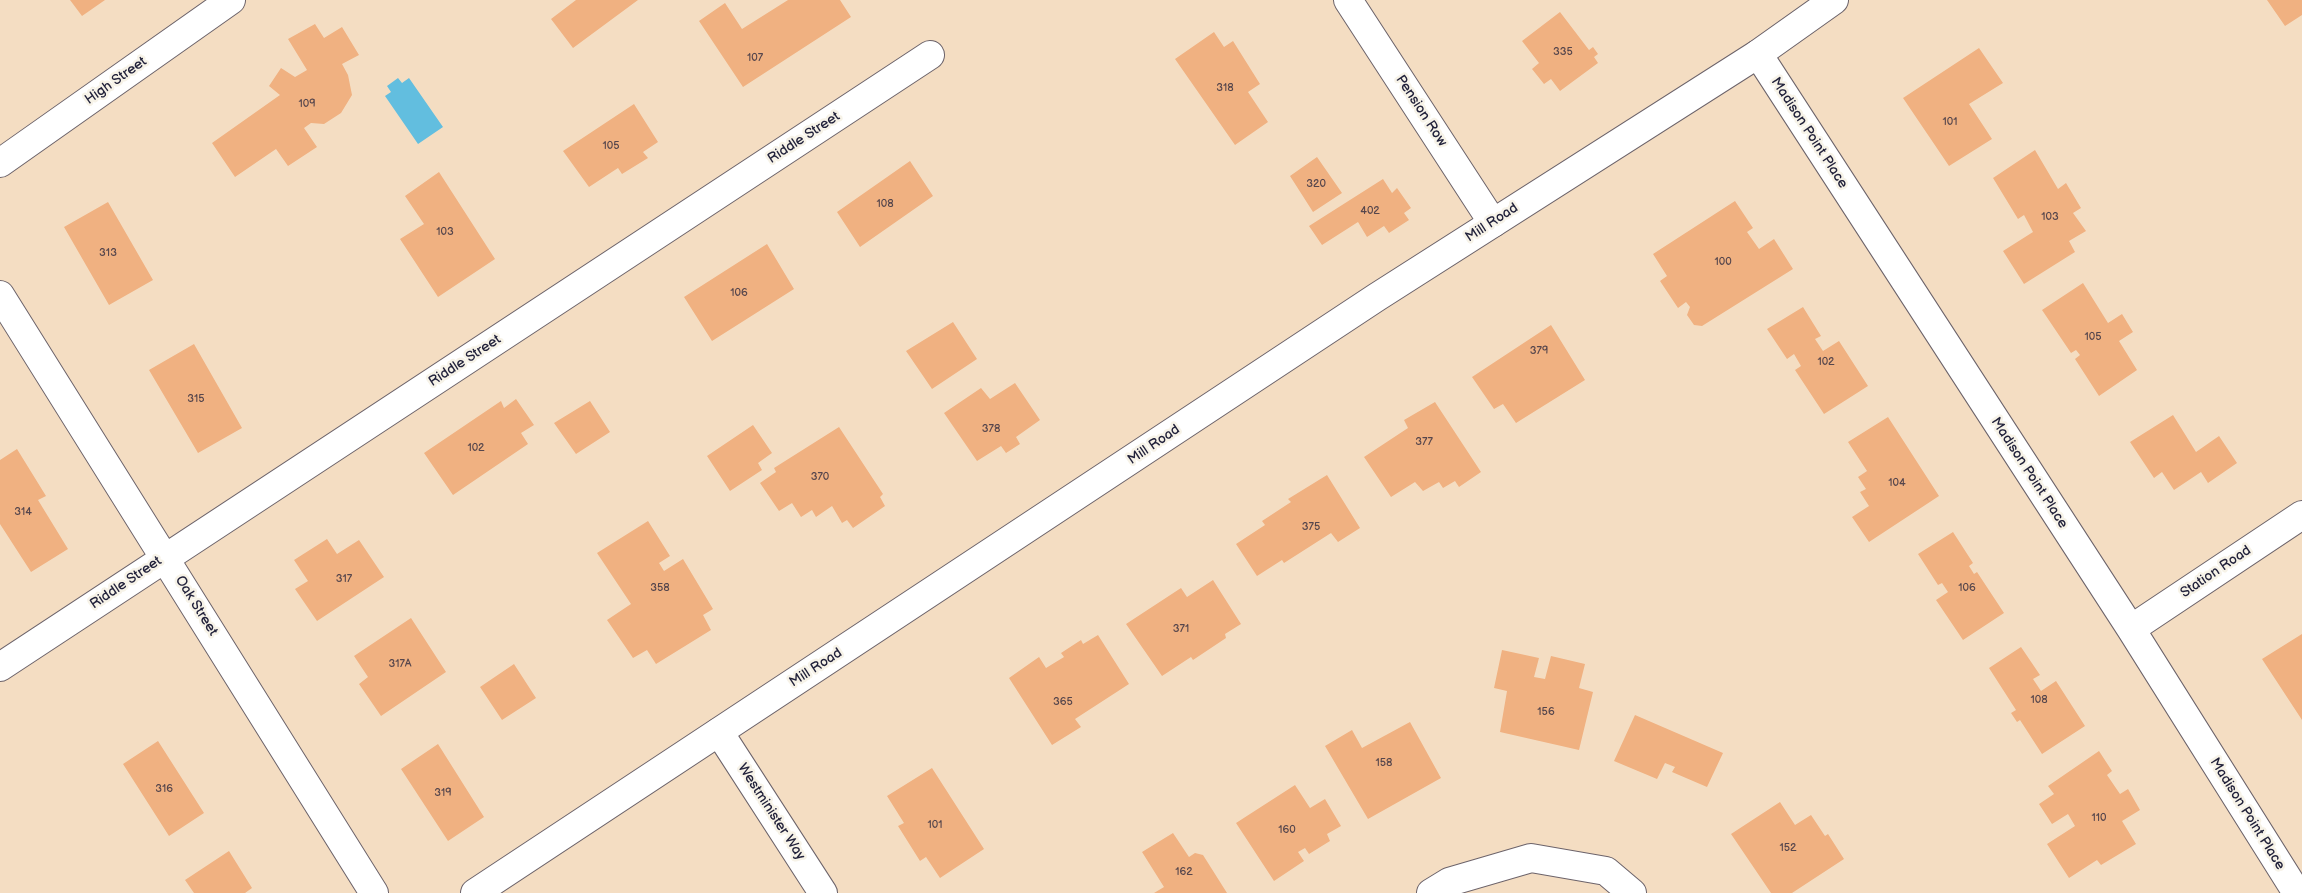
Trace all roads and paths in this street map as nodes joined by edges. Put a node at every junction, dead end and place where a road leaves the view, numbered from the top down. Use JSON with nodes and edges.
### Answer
{"nodes":[{"id":1,"x":231,"y":0,"type":"edge"},
{"id":2,"x":1348,"y":0,"type":"edge"},
{"id":3,"x":1834,"y":0,"type":"edge"},
{"id":4,"x":1758,"y":54,"type":"junction"},
{"id":5,"x":930,"y":55,"type":"dead end"},
{"id":6,"x":0,"y":163,"type":"edge"},
{"id":7,"x":1493,"y":223,"type":"junction"},
{"id":8,"x":0,"y":295,"type":"edge"},
{"id":9,"x":2302,"y":516,"type":"edge"},
{"id":10,"x":165,"y":557,"type":"junction"},
{"id":11,"x":2131,"y":629,"type":"junction"},
{"id":12,"x":0,"y":667,"type":"edge"},
{"id":13,"x":719,"y":732,"type":"junction"},
{"id":14,"x":374,"y":893,"type":"edge"},
{"id":15,"x":476,"y":893,"type":"edge"},
{"id":16,"x":823,"y":893,"type":"edge"},
{"id":17,"x":1431,"y":893,"type":"edge"},
{"id":18,"x":1632,"y":893,"type":"edge"},
{"id":19,"x":2297,"y":893,"type":"edge"}],
"edges":[{"from":1,"to":6,"type":"street","name":"High Street"},
{"from":2,"to":7,"type":"street","name":"Pension Row"},
{"from":3,"to":4,"type":"street","name":"Mill Road"},
{"from":4,"to":7,"type":"street","name":"Mill Road"},
{"from":4,"to":11,"type":"street","name":"Madison Point Place"},
{"from":5,"to":10,"type":"street","name":"Riddle Street"},
{"from":7,"to":13,"type":"street","name":"Mill Road"},
{"from":8,"to":10,"type":"street","name":"Oak Street"},
{"from":9,"to":11,"type":"street","name":"Station Road"},
{"from":10,"to":12,"type":"street","name":"Riddle Street"},
{"from":10,"to":14,"type":"street","name":"Oak Street"},
{"from":11,"to":19,"type":"street","name":"Madison Point Place"},
{"from":13,"to":15,"type":"street","name":"Mill Road"},
{"from":13,"to":16,"type":"street","name":"Westminister Way"},
{"from":17,"to":18,"type":"street"}]}
